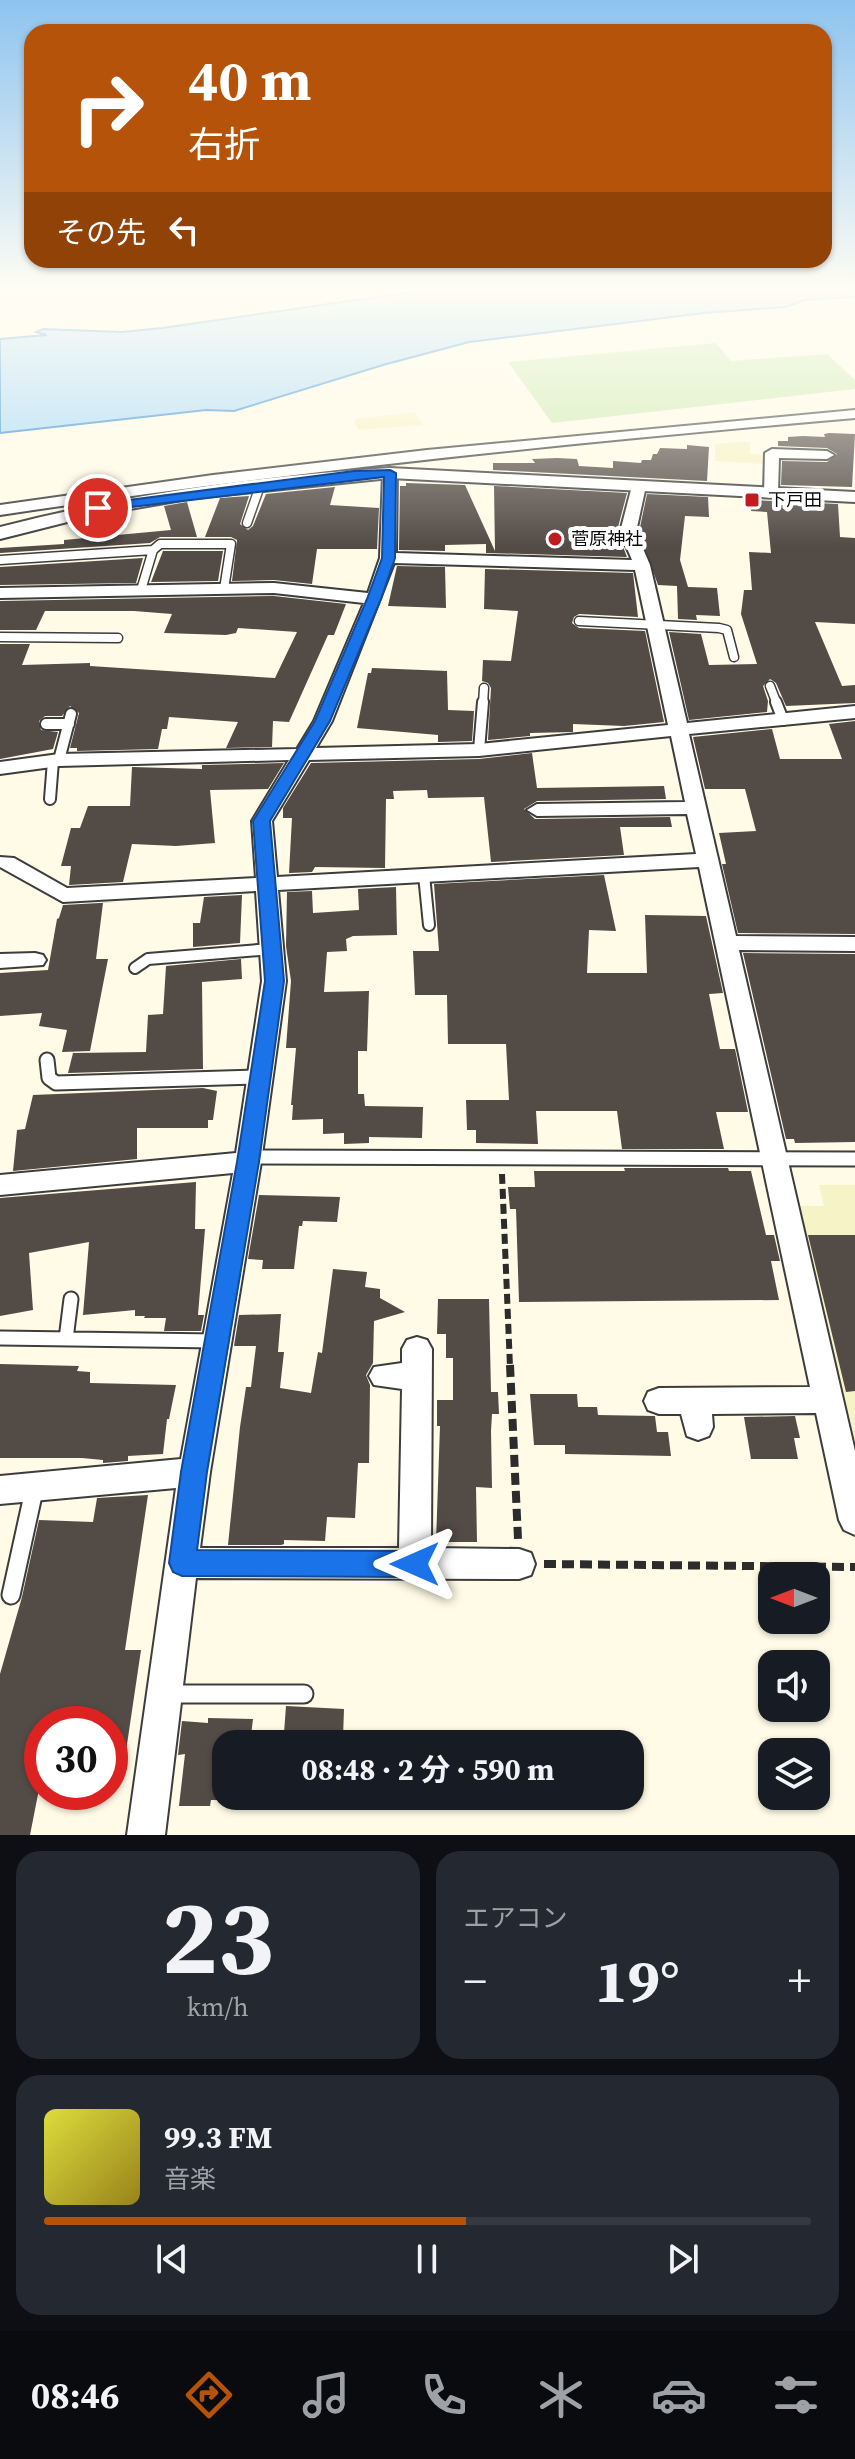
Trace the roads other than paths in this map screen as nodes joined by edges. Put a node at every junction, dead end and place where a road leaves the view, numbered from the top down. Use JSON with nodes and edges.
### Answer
{"nodes":[{"id":1,"x":855,"y":414,"type":"edge"},
{"id":2,"x":827,"y":455,"type":"dead end"},
{"id":3,"x":390,"y":473,"type":"junction"},
{"id":4,"x":260,"y":486,"type":"junction"},
{"id":5,"x":639,"y":486,"type":"junction"},
{"id":6,"x":771,"y":493,"type":"junction"},
{"id":7,"x":855,"y":497,"type":"edge"},
{"id":8,"x":265,"y":516,"type":"dead end"},
{"id":9,"x":39,"y":522,"type":"junction"},
{"id":10,"x":0,"y":533,"type":"edge"},
{"id":11,"x":153,"y":550,"type":"junction"},
{"id":12,"x":388,"y":558,"type":"junction"},
{"id":13,"x":0,"y":560,"type":"edge"},
{"id":14,"x":642,"y":565,"type":"junction"},
{"id":15,"x":224,"y":589,"type":"junction"},
{"id":16,"x":141,"y":590,"type":"junction"},
{"id":17,"x":0,"y":593,"type":"edge"},
{"id":18,"x":374,"y":599,"type":"junction"},
{"id":19,"x":579,"y":621,"type":"dead end"},
{"id":20,"x":656,"y":624,"type":"junction"},
{"id":21,"x":0,"y":637,"type":"edge"},
{"id":22,"x":118,"y":638,"type":"dead end"},
{"id":23,"x":734,"y":657,"type":"dead end"},
{"id":24,"x":770,"y":686,"type":"dead end"},
{"id":25,"x":484,"y":688,"type":"dead end"},
{"id":26,"x":855,"y":712,"type":"edge"},
{"id":27,"x":783,"y":720,"type":"junction"},
{"id":28,"x":46,"y":724,"type":"dead end"},
{"id":29,"x":680,"y":730,"type":"junction"},
{"id":30,"x":479,"y":750,"type":"junction"},
{"id":31,"x":301,"y":754,"type":"junction"},
{"id":32,"x":56,"y":760,"type":"junction"},
{"id":33,"x":0,"y":768,"type":"edge"},
{"id":34,"x":50,"y":799,"type":"dead end"},
{"id":35,"x":697,"y":808,"type":"junction"},
{"id":36,"x":537,"y":810,"type":"dead end"},
{"id":37,"x":709,"y":860,"type":"junction"},
{"id":38,"x":7,"y":862,"type":"dead end"},
{"id":39,"x":424,"y":875,"type":"junction"},
{"id":40,"x":265,"y":883,"type":"junction"},
{"id":41,"x":429,"y":925,"type":"dead end"},
{"id":42,"x":727,"y":943,"type":"junction"},
{"id":43,"x":855,"y":944,"type":"edge"},
{"id":44,"x":271,"y":949,"type":"junction"},
{"id":45,"x":35,"y":960,"type":"dead end"},
{"id":46,"x":0,"y":961,"type":"edge"},
{"id":47,"x":135,"y":968,"type":"dead end"},
{"id":48,"x":47,"y":1060,"type":"dead end"},
{"id":49,"x":260,"y":1077,"type":"junction"},
{"id":50,"x":775,"y":1159,"type":"junction"},
{"id":51,"x":855,"y":1159,"type":"edge"},
{"id":52,"x":249,"y":1160,"type":"junction"},
{"id":53,"x":0,"y":1185,"type":"edge"},
{"id":54,"x":71,"y":1299,"type":"dead end"},
{"id":55,"x":0,"y":1338,"type":"edge"},
{"id":56,"x":66,"y":1339,"type":"junction"},
{"id":57,"x":217,"y":1341,"type":"junction"},
{"id":58,"x":384,"y":1376,"type":"dead end"},
{"id":59,"x":829,"y":1400,"type":"junction"},
{"id":60,"x":659,"y":1401,"type":"dead end"},
{"id":61,"x":194,"y":1472,"type":"junction"},
{"id":62,"x":35,"y":1486,"type":"junction"},
{"id":63,"x":0,"y":1490,"type":"edge"},
{"id":64,"x":855,"y":1520,"type":"edge"},
{"id":65,"x":182,"y":1563,"type":"junction"},
{"id":66,"x":415,"y":1564,"type":"junction"},
{"id":67,"x":519,"y":1564,"type":"road end"},
{"id":68,"x":11,"y":1595,"type":"dead end"},
{"id":69,"x":164,"y":1694,"type":"junction"},
{"id":70,"x":304,"y":1694,"type":"dead end"},
{"id":71,"x":146,"y":1835,"type":"edge"}],
"edges":[{"from":1,"to":9,"type":"street"},
{"from":2,"to":6,"type":"street"},
{"from":3,"to":4,"type":"street"},
{"from":3,"to":5,"type":"street"},
{"from":3,"to":12,"type":"street"},
{"from":4,"to":8,"type":"lane"},
{"from":4,"to":9,"type":"street"},
{"from":5,"to":6,"type":"street"},
{"from":5,"to":14,"type":"street"},
{"from":6,"to":7,"type":"street"},
{"from":9,"to":10,"type":"street"},
{"from":11,"to":13,"type":"lane"},
{"from":11,"to":15,"type":"lane"},
{"from":11,"to":16,"type":"lane"},
{"from":12,"to":14,"type":"street"},
{"from":12,"to":18,"type":"street"},
{"from":14,"to":20,"type":"street"},
{"from":15,"to":16,"type":"street"},
{"from":15,"to":18,"type":"street"},
{"from":16,"to":17,"type":"street"},
{"from":18,"to":31,"type":"street"},
{"from":19,"to":20,"type":"lane"},
{"from":20,"to":23,"type":"lane"},
{"from":20,"to":29,"type":"street"},
{"from":21,"to":22,"type":"lane"},
{"from":24,"to":27,"type":"lane"},
{"from":25,"to":30,"type":"lane"},
{"from":26,"to":27,"type":"street"},
{"from":27,"to":29,"type":"street"},
{"from":28,"to":32,"type":"lane"},
{"from":29,"to":30,"type":"street"},
{"from":29,"to":35,"type":"street"},
{"from":30,"to":31,"type":"street"},
{"from":31,"to":32,"type":"street"},
{"from":31,"to":40,"type":"street"},
{"from":32,"to":33,"type":"street"},
{"from":32,"to":34,"type":"lane"},
{"from":35,"to":36,"type":"street"},
{"from":35,"to":37,"type":"street"},
{"from":37,"to":39,"type":"street"},
{"from":37,"to":42,"type":"street"},
{"from":38,"to":40,"type":"street"},
{"from":39,"to":40,"type":"street"},
{"from":39,"to":41,"type":"lane"},
{"from":40,"to":44,"type":"street"},
{"from":42,"to":43,"type":"street"},
{"from":42,"to":50,"type":"street"},
{"from":44,"to":47,"type":"lane"},
{"from":44,"to":49,"type":"street"},
{"from":45,"to":46,"type":"street"},
{"from":48,"to":49,"type":"lane"},
{"from":49,"to":52,"type":"street"},
{"from":50,"to":51,"type":"lane"},
{"from":50,"to":52,"type":"lane"},
{"from":50,"to":59,"type":"street"},
{"from":52,"to":53,"type":"street"},
{"from":52,"to":57,"type":"street"},
{"from":54,"to":56,"type":"lane"},
{"from":55,"to":56,"type":"lane"},
{"from":56,"to":57,"type":"lane"},
{"from":57,"to":61,"type":"street"},
{"from":58,"to":66,"type":"street"},
{"from":59,"to":60,"type":"street"},
{"from":59,"to":64,"type":"street"},
{"from":61,"to":62,"type":"street"},
{"from":61,"to":65,"type":"street"},
{"from":62,"to":63,"type":"street"},
{"from":62,"to":68,"type":"lane"},
{"from":65,"to":66,"type":"street"},
{"from":65,"to":69,"type":"street"},
{"from":66,"to":67,"type":"street"},
{"from":69,"to":70,"type":"lane"},
{"from":69,"to":71,"type":"street"}]}
